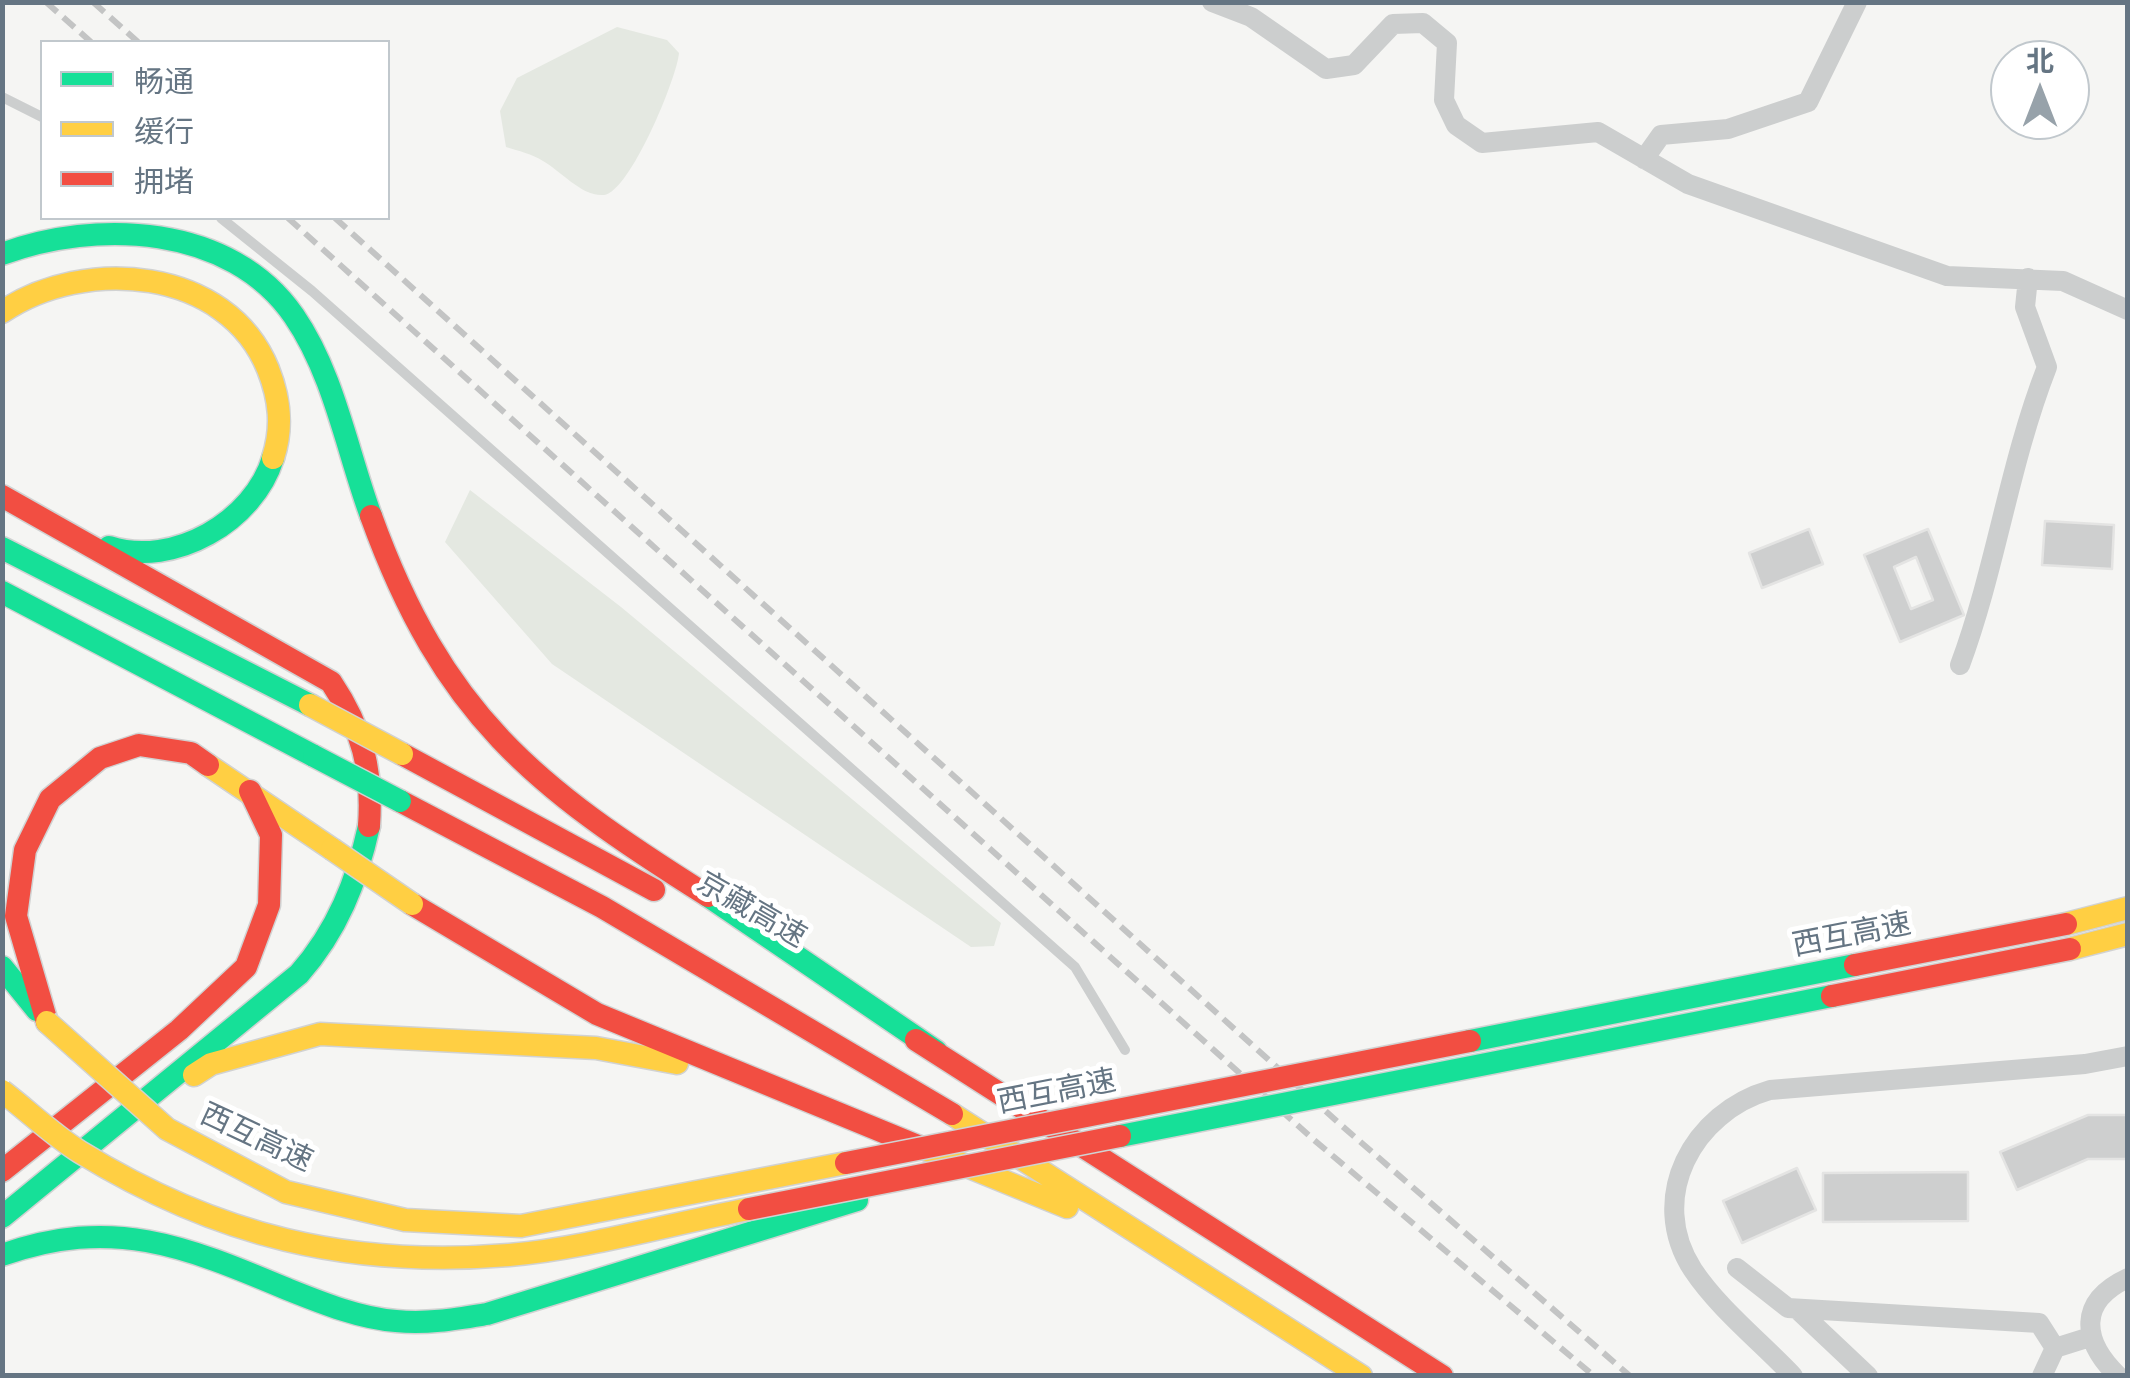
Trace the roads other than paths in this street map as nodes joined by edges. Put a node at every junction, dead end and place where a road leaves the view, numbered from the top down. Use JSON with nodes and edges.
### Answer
{"nodes":[{"id":1,"x":1212,"y":2,"type":"edge"},
{"id":2,"x":1857,"y":2,"type":"edge"},
{"id":3,"x":2,"y":97,"type":"edge"},
{"id":4,"x":40,"y":117,"type":"edge"},
{"id":5,"x":1644,"y":160,"type":"junction"},
{"id":6,"x":224,"y":220,"type":"edge"},
{"id":7,"x":2,"y":254,"type":"edge"},
{"id":8,"x":2,"y":276,"type":"edge"},
{"id":9,"x":2028,"y":278,"type":"junction"},
{"id":10,"x":2128,"y":310,"type":"edge"},
{"id":11,"x":2,"y":312,"type":"edge"},
{"id":12,"x":288,"y":353,"type":"dead end"},
{"id":13,"x":308,"y":400,"type":"dead end"},
{"id":14,"x":2,"y":496,"type":"edge"},
{"id":15,"x":376,"y":525,"type":"junction"},
{"id":16,"x":66,"y":531,"type":"junction"},
{"id":17,"x":2,"y":548,"type":"edge"},
{"id":18,"x":2,"y":592,"type":"edge"},
{"id":19,"x":1960,"y":666,"type":"dead end"},
{"id":20,"x":250,"y":790,"type":"junction"},
{"id":21,"x":2128,"y":908,"type":"edge"},
{"id":22,"x":2128,"y":934,"type":"edge"},
{"id":23,"x":2,"y":967,"type":"edge"},
{"id":24,"x":46,"y":1022,"type":"junction"},
{"id":25,"x":1124,"y":1050,"type":"dead end"},
{"id":26,"x":936,"y":1051,"type":"junction"},
{"id":27,"x":2128,"y":1056,"type":"edge"},
{"id":28,"x":720,"y":1066,"type":"junction"},
{"id":29,"x":2,"y":1091,"type":"edge"},
{"id":30,"x":109,"y":1130,"type":"junction"},
{"id":31,"x":2,"y":1171,"type":"edge"},
{"id":32,"x":934,"y":1175,"type":"junction"},
{"id":33,"x":2,"y":1217,"type":"edge"},
{"id":34,"x":1150,"y":1240,"type":"junction"},
{"id":35,"x":2,"y":1255,"type":"edge"},
{"id":36,"x":1736,"y":1268,"type":"dead end"},
{"id":37,"x":2128,"y":1278,"type":"edge"},
{"id":38,"x":1797,"y":1308,"type":"junction"},
{"id":39,"x":2090,"y":1336,"type":"junction"},
{"id":40,"x":2055,"y":1348,"type":"junction"},
{"id":41,"x":1362,"y":1376,"type":"edge"},
{"id":42,"x":1442,"y":1376,"type":"edge"},
{"id":43,"x":1794,"y":1376,"type":"edge"},
{"id":44,"x":1868,"y":1376,"type":"edge"},
{"id":45,"x":2042,"y":1376,"type":"edge"},
{"id":46,"x":2118,"y":1376,"type":"edge"}],
"edges":[{"from":1,"to":5,"type":"street"},
{"from":2,"to":5,"type":"street"},
{"from":3,"to":4,"type":"lane"},
{"from":5,"to":9,"type":"street"},
{"from":6,"to":25,"type":"lane"},
{"from":7,"to":15,"type":"highway"},
{"from":8,"to":12,"type":"highway"},
{"from":9,"to":10,"type":"street"},
{"from":9,"to":19,"type":"street"},
{"from":11,"to":16,"type":"highway"},
{"from":13,"to":15,"type":"highway"},
{"from":14,"to":16,"type":"highway"},
{"from":15,"to":26,"type":"highway"},
{"from":16,"to":30,"type":"highway"},
{"from":17,"to":26,"type":"highway","name":"京藏高速","bridge":true},
{"from":18,"to":34,"type":"highway","bridge":true},
{"from":20,"to":24,"type":"highway"},
{"from":20,"to":28,"type":"highway","bridge":true},
{"from":20,"to":31,"type":"highway"},
{"from":21,"to":24,"type":"highway","name":"西互高速","bridge":true},
{"from":22,"to":32,"type":"highway","name":"西互高速","bridge":true},
{"from":23,"to":24,"type":"highway","name":"西互高速"},
{"from":26,"to":42,"type":"highway","name":"京藏高速"},
{"from":27,"to":43,"type":"street"},
{"from":28,"to":30,"type":"highway"},
{"from":28,"to":34,"type":"highway"},
{"from":29,"to":32,"type":"highway","bridge":true},
{"from":30,"to":33,"type":"highway"},
{"from":32,"to":35,"type":"highway","bridge":true},
{"from":34,"to":41,"type":"highway"},
{"from":36,"to":38,"type":"street"},
{"from":37,"to":39,"type":"street"},
{"from":38,"to":40,"type":"street"},
{"from":38,"to":44,"type":"street"},
{"from":39,"to":40,"type":"street"},
{"from":39,"to":46,"type":"street"},
{"from":40,"to":45,"type":"street"}]}
